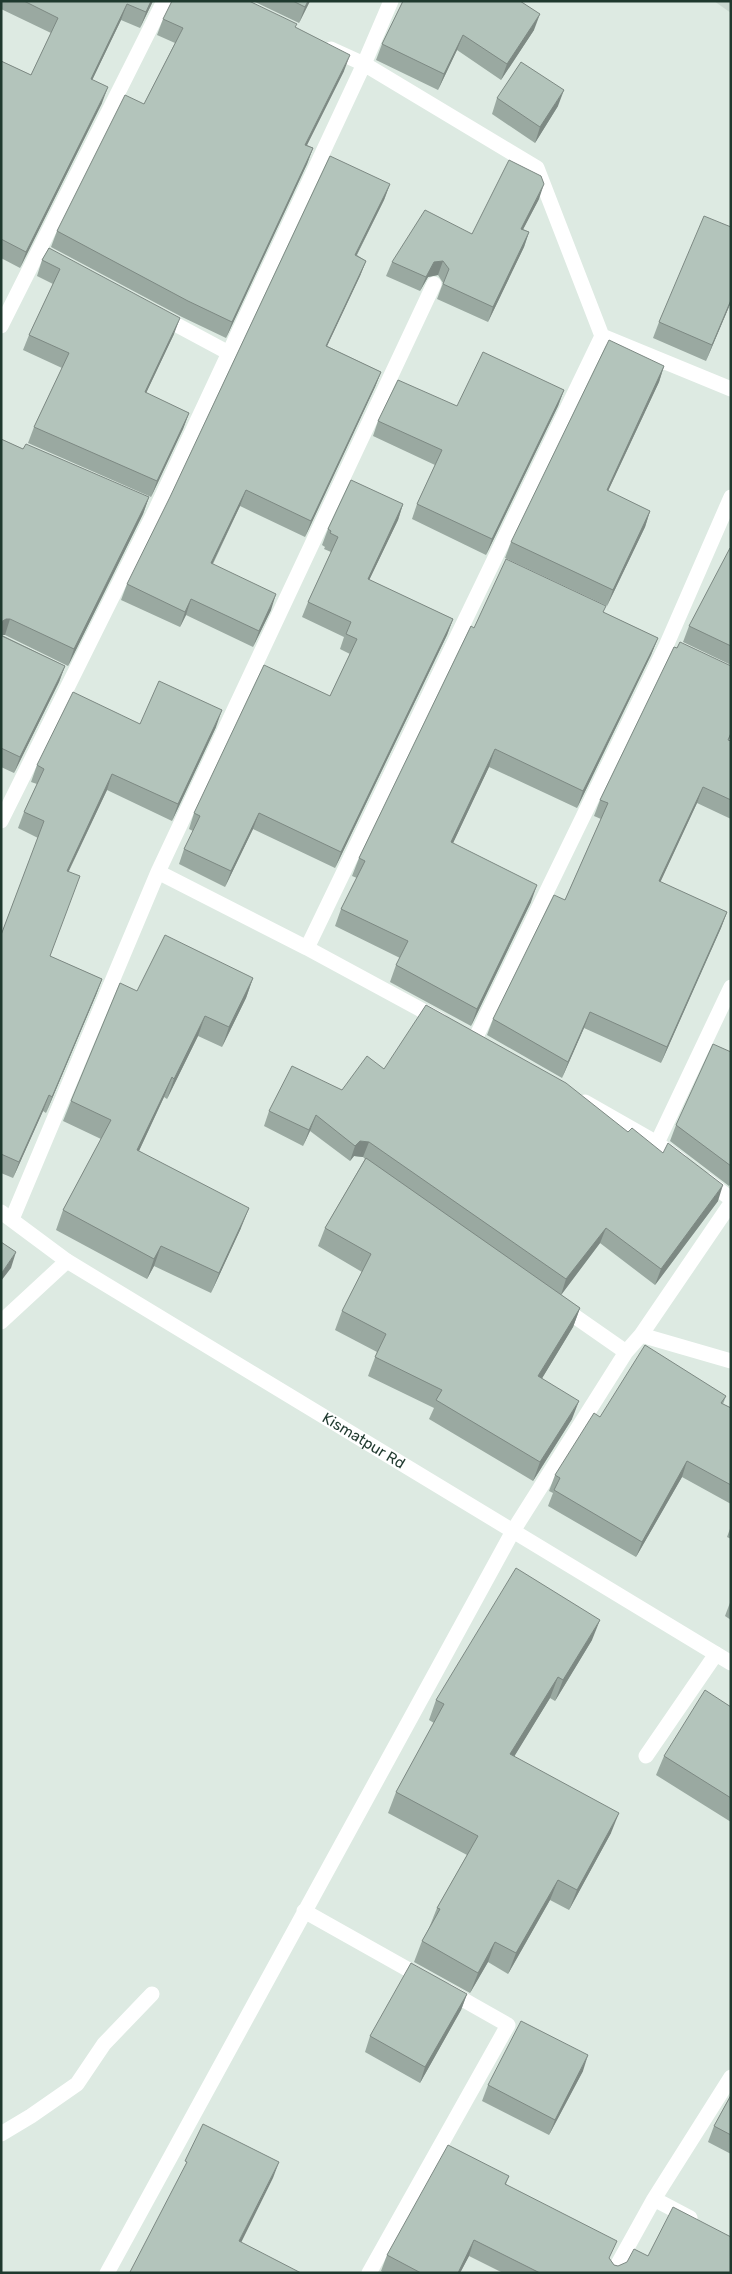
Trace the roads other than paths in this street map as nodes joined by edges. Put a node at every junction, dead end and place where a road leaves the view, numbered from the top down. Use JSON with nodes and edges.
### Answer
{"nodes":[{"id":1,"x":391,"y":1,"type":"edge"},
{"id":2,"x":160,"y":3,"type":"edge"},
{"id":3,"x":320,"y":43,"type":"edge"},
{"id":4,"x":364,"y":64,"type":"junction"},
{"id":5,"x":434,"y":284,"type":"dead end"},
{"id":6,"x":151,"y":311,"type":"edge"},
{"id":7,"x":1,"y":326,"type":"edge"},
{"id":8,"x":602,"y":336,"type":"junction"},
{"id":9,"x":229,"y":353,"type":"junction"},
{"id":10,"x":731,"y":389,"type":"edge"},
{"id":11,"x":731,"y":497,"type":"edge"},
{"id":12,"x":492,"y":562,"type":"junction"},
{"id":13,"x":510,"y":570,"type":"edge"},
{"id":14,"x":649,"y":638,"type":"edge"},
{"id":15,"x":666,"y":646,"type":"junction"},
{"id":16,"x":682,"y":653,"type":"edge"},
{"id":17,"x":1,"y":821,"type":"edge"},
{"id":18,"x":158,"y":872,"type":"junction"},
{"id":19,"x":307,"y":948,"type":"junction"},
{"id":20,"x":731,"y":988,"type":"edge"},
{"id":21,"x":570,"y":1094,"type":"edge"},
{"id":22,"x":657,"y":1143,"type":"junction"},
{"id":23,"x":731,"y":1199,"type":"edge"},
{"id":24,"x":731,"y":1204,"type":"edge"},
{"id":25,"x":6,"y":1216,"type":"edge"},
{"id":26,"x":67,"y":1261,"type":"junction"},
{"id":27,"x":545,"y":1296,"type":"edge"},
{"id":28,"x":1,"y":1322,"type":"edge"},
{"id":29,"x":641,"y":1335,"type":"junction"},
{"id":30,"x":626,"y":1352,"type":"junction"},
{"id":31,"x":731,"y":1361,"type":"edge"},
{"id":32,"x":513,"y":1531,"type":"junction"},
{"id":33,"x":716,"y":1654,"type":"junction"},
{"id":34,"x":731,"y":1663,"type":"edge"},
{"id":35,"x":646,"y":1756,"type":"dead end"},
{"id":36,"x":304,"y":1911,"type":"junction"},
{"id":37,"x":152,"y":1994,"type":"dead end"},
{"id":38,"x":731,"y":2077,"type":"edge"},
{"id":39,"x":1,"y":2134,"type":"edge"},
{"id":40,"x":654,"y":2199,"type":"junction"},
{"id":41,"x":705,"y":2226,"type":"edge"},
{"id":42,"x":108,"y":2273,"type":"edge"},
{"id":43,"x":369,"y":2273,"type":"edge"},
{"id":44,"x":613,"y":2273,"type":"edge"}],
"edges":[{"from":1,"to":4,"type":"street"},
{"from":2,"to":7,"type":"street"},
{"from":3,"to":4,"type":"street"},
{"from":4,"to":8,"type":"street"},
{"from":4,"to":9,"type":"street"},
{"from":5,"to":18,"type":"street"},
{"from":6,"to":9,"type":"street"},
{"from":8,"to":10,"type":"street"},
{"from":8,"to":12,"type":"street"},
{"from":9,"to":17,"type":"street"},
{"from":11,"to":15,"type":"street"},
{"from":12,"to":13,"type":"street"},
{"from":12,"to":19,"type":"street"},
{"from":14,"to":15,"type":"street"},
{"from":15,"to":16,"type":"street"},
{"from":15,"to":19,"type":"street"},
{"from":18,"to":19,"type":"street"},
{"from":18,"to":25,"type":"street"},
{"from":20,"to":22,"type":"street"},
{"from":21,"to":22,"type":"street"},
{"from":22,"to":23,"type":"street"},
{"from":24,"to":29,"type":"street"},
{"from":25,"to":26,"type":"street","name":"Kismatpur Rd"},
{"from":26,"to":28,"type":"street"},
{"from":26,"to":32,"type":"street","name":"Kismatpur Rd"},
{"from":27,"to":30,"type":"street"},
{"from":29,"to":30,"type":"street"},
{"from":29,"to":31,"type":"street"},
{"from":30,"to":32,"type":"street"},
{"from":32,"to":33,"type":"street","name":"Kismatpur Rd"},
{"from":32,"to":36,"type":"street"},
{"from":33,"to":34,"type":"street","name":"Kismatpur Rd"},
{"from":33,"to":35,"type":"street"},
{"from":36,"to":42,"type":"street"},
{"from":36,"to":43,"type":"street"},
{"from":37,"to":39,"type":"street"},
{"from":38,"to":40,"type":"street"},
{"from":40,"to":41,"type":"street"},
{"from":40,"to":44,"type":"street"}]}
